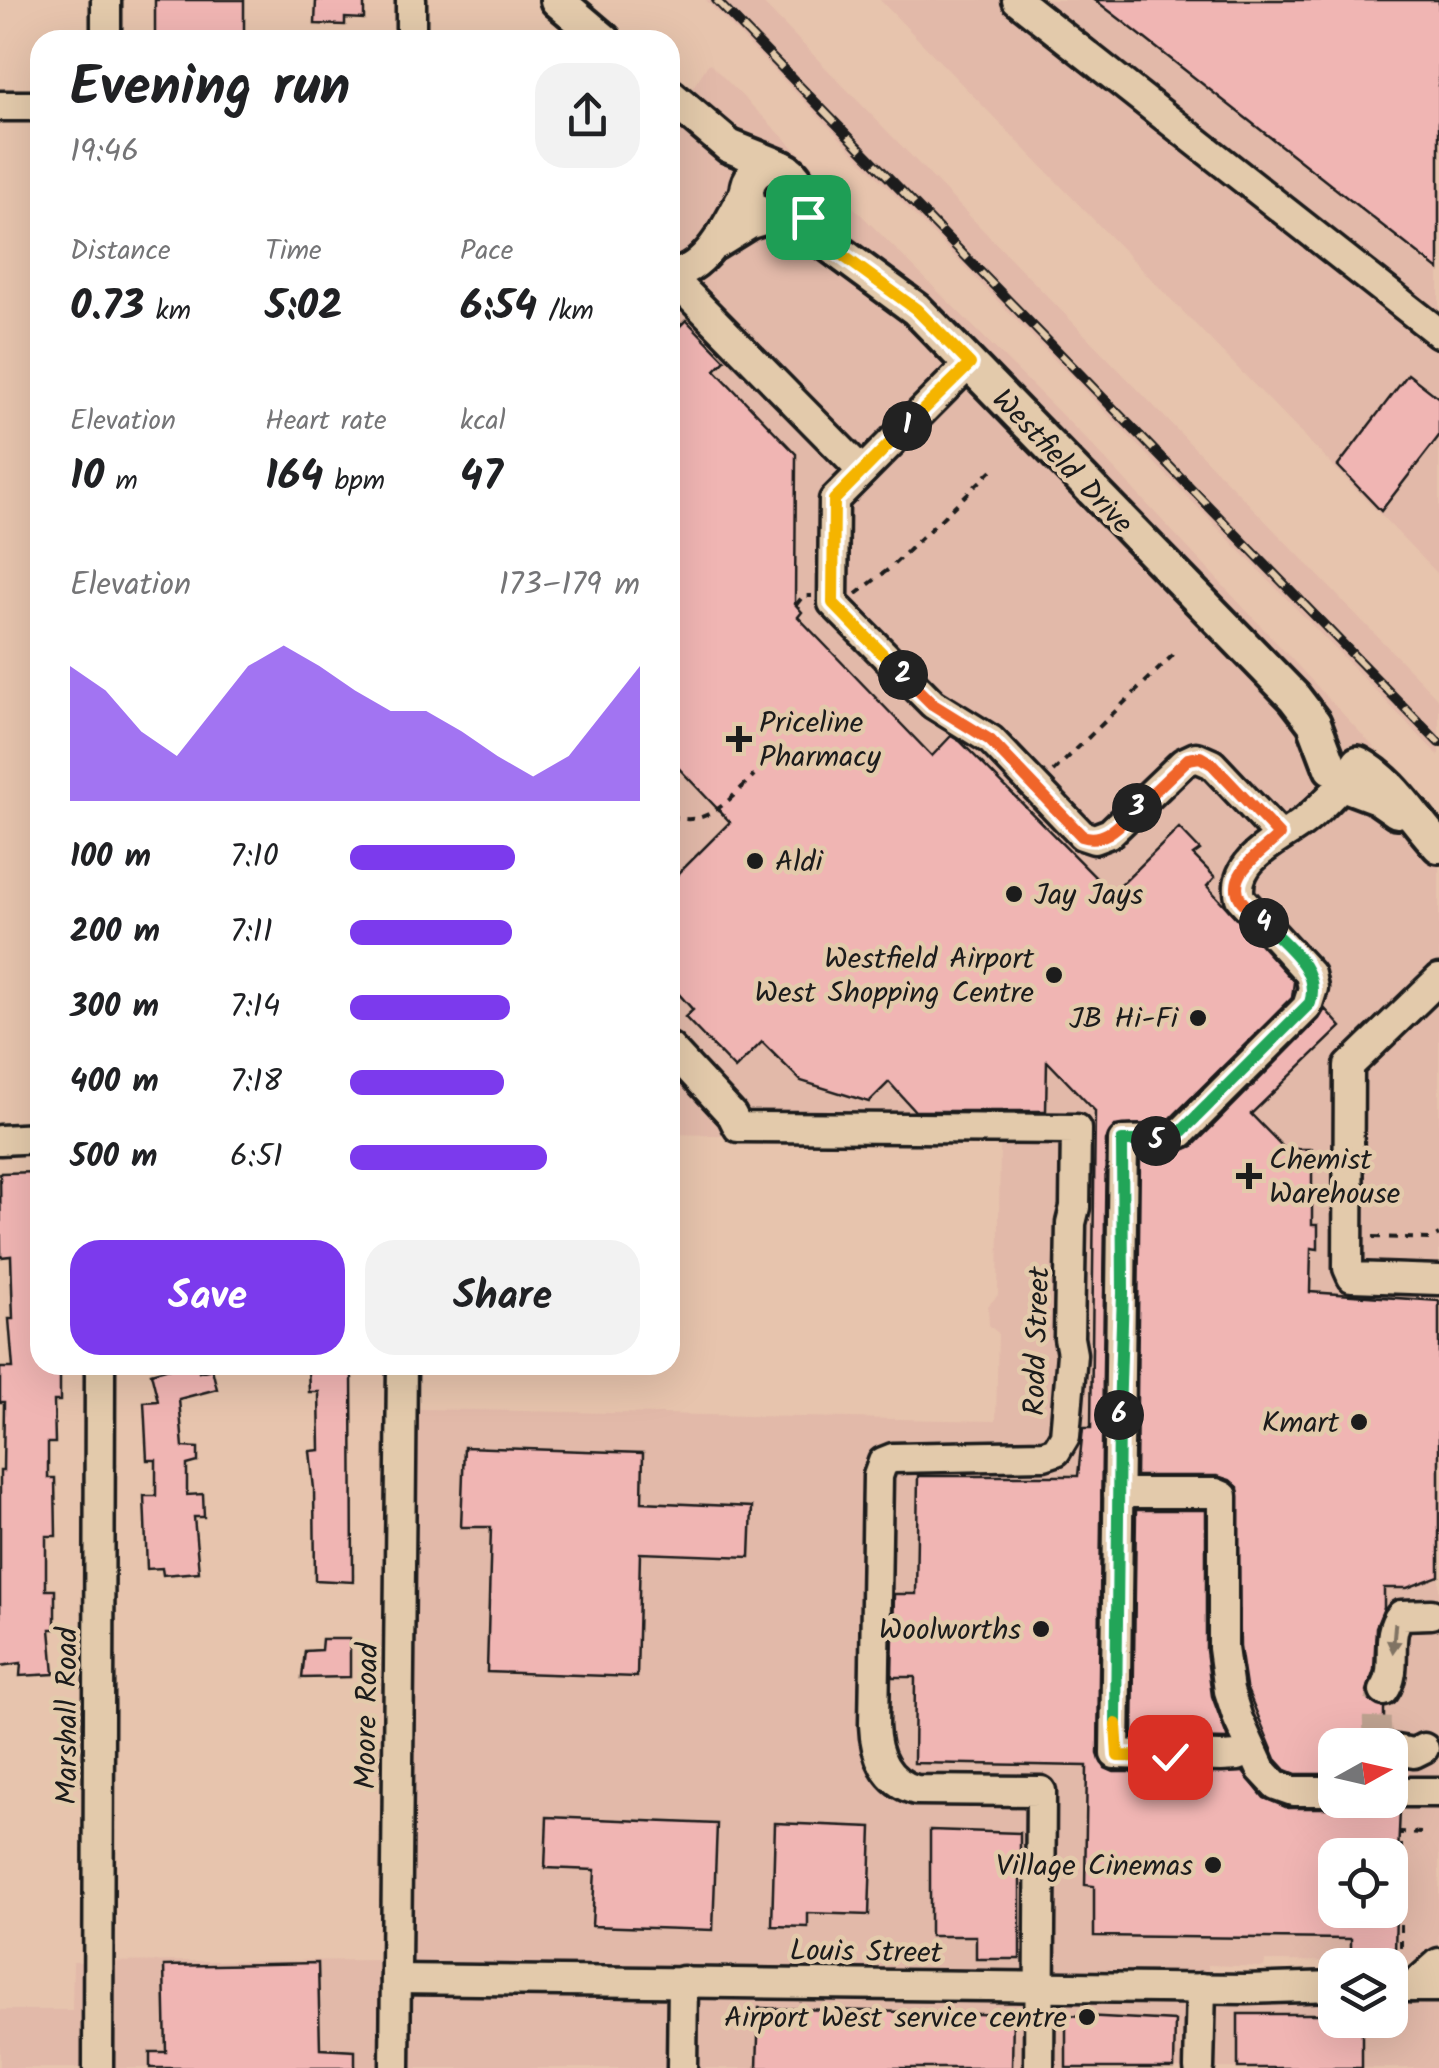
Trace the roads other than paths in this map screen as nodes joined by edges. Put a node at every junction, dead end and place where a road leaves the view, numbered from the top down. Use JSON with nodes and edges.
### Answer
{"nodes":[{"id":1,"x":106,"y":0,"type":"edge"},
{"id":2,"x":411,"y":0,"type":"edge"},
{"id":3,"x":557,"y":0,"type":"edge"},
{"id":4,"x":1017,"y":0,"type":"edge"},
{"id":5,"x":106,"y":30,"type":"edge"},
{"id":6,"x":411,"y":30,"type":"edge"},
{"id":7,"x":592,"y":30,"type":"edge"},
{"id":8,"x":680,"y":104,"type":"edge"},
{"id":9,"x":0,"y":106,"type":"edge"},
{"id":10,"x":30,"y":106,"type":"edge"},
{"id":11,"x":729,"y":146,"type":"junction"},
{"id":12,"x":788,"y":175,"type":"junction"},
{"id":13,"x":746,"y":188,"type":"junction"},
{"id":14,"x":774,"y":218,"type":"junction"},
{"id":15,"x":820,"y":239,"type":"junction"},
{"id":16,"x":710,"y":248,"type":"junction"},
{"id":17,"x":680,"y":274,"type":"edge"},
{"id":18,"x":680,"y":288,"type":"edge"},
{"id":19,"x":1439,"y":333,"type":"edge"},
{"id":20,"x":970,"y":364,"type":"junction"},
{"id":21,"x":862,"y":470,"type":"junction"},
{"id":22,"x":1343,"y":771,"type":"junction"},
{"id":23,"x":1279,"y":835,"type":"junction"},
{"id":24,"x":1428,"y":835,"type":"edge"},
{"id":25,"x":1439,"y":978,"type":"edge"},
{"id":26,"x":680,"y":1059,"type":"edge"},
{"id":27,"x":0,"y":1140,"type":"edge"},
{"id":28,"x":30,"y":1140,"type":"edge"},
{"id":29,"x":1439,"y":1280,"type":"edge"},
{"id":30,"x":100,"y":1375,"type":"edge"},
{"id":31,"x":402,"y":1375,"type":"edge"},
{"id":32,"x":1118,"y":1493,"type":"junction"},
{"id":33,"x":1431,"y":1614,"type":"dead end"},
{"id":34,"x":1384,"y":1691,"type":"tunnel mouth"},
{"id":35,"x":1424,"y":1748,"type":"dead end"},
{"id":36,"x":1250,"y":1750,"type":"junction"},
{"id":37,"x":1408,"y":1751,"type":"edge"},
{"id":38,"x":1318,"y":1792,"type":"edge"},
{"id":39,"x":1439,"y":1963,"type":"edge"},
{"id":40,"x":396,"y":1979,"type":"junction"},
{"id":41,"x":683,"y":1980,"type":"junction"},
{"id":42,"x":1410,"y":1983,"type":"edge"},
{"id":43,"x":1039,"y":1986,"type":"junction"},
{"id":44,"x":1318,"y":1986,"type":"edge"},
{"id":45,"x":1201,"y":1988,"type":"junction"},
{"id":46,"x":98,"y":2068,"type":"edge"},
{"id":47,"x":395,"y":2068,"type":"edge"},
{"id":48,"x":682,"y":2068,"type":"edge"},
{"id":49,"x":1039,"y":2068,"type":"edge"},
{"id":50,"x":1199,"y":2068,"type":"edge"}],
"edges":[{"from":1,"to":5,"type":"street"},
{"from":2,"to":6,"type":"street"},
{"from":3,"to":7,"type":"main road"},
{"from":4,"to":19,"type":"street"},
{"from":8,"to":11,"type":"main road"},
{"from":9,"to":10,"type":"street"},
{"from":11,"to":12,"type":"main road"},
{"from":11,"to":13,"type":"main road"},
{"from":12,"to":13,"type":"main road"},
{"from":12,"to":14,"type":"main road"},
{"from":12,"to":15,"type":"main road"},
{"from":13,"to":14,"type":"main road"},
{"from":13,"to":16,"type":"street"},
{"from":14,"to":15,"type":"main road","name":"Westfield Drive"},
{"from":14,"to":16,"type":"street"},
{"from":15,"to":20,"type":"main road","name":"Westfield Drive"},
{"from":16,"to":17,"type":"street"},
{"from":18,"to":21,"type":"street"},
{"from":20,"to":21,"type":"street"},
{"from":20,"to":22,"type":"main road","name":"Westfield Drive"},
{"from":21,"to":23,"type":"street"},
{"from":22,"to":23,"type":"street"},
{"from":22,"to":24,"type":"main road","name":"Westfield Drive"},
{"from":23,"to":32,"type":"street"},
{"from":25,"to":29,"type":"street"},
{"from":26,"to":43,"type":"street","name":"Rodd Street"},
{"from":27,"to":28,"type":"street"},
{"from":30,"to":46,"type":"street","name":"Marshall Road"},
{"from":31,"to":40,"type":"street","name":"Moore Road"},
{"from":32,"to":36,"type":"street"},
{"from":32,"to":36,"type":"street"},
{"from":33,"to":34,"type":"street","one_way":true},
{"from":35,"to":37,"type":"street"},
{"from":36,"to":38,"type":"street"},
{"from":39,"to":42,"type":"street"},
{"from":40,"to":41,"type":"street","name":"Louis Street"},
{"from":40,"to":47,"type":"street","name":"Moore Road"},
{"from":41,"to":43,"type":"street","name":"Louis Street"},
{"from":41,"to":48,"type":"street"},
{"from":43,"to":45,"type":"street","name":"Louis Street"},
{"from":43,"to":49,"type":"street"},
{"from":44,"to":45,"type":"street","name":"Louis Street"},
{"from":45,"to":50,"type":"street"}]}
